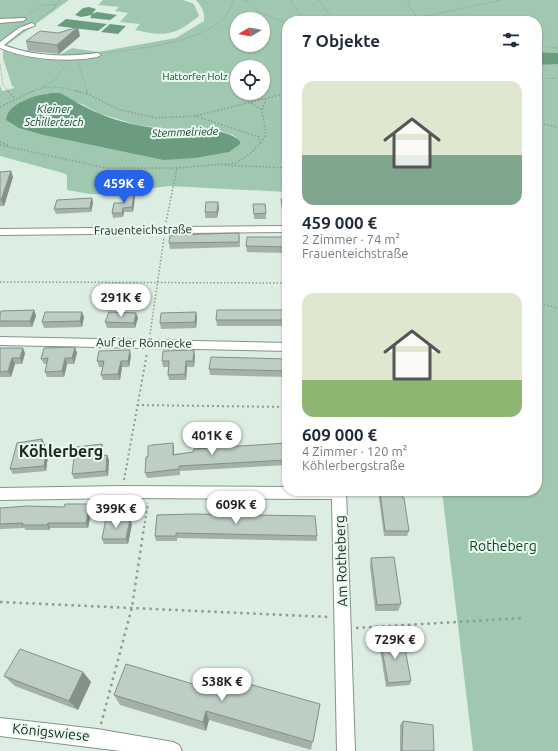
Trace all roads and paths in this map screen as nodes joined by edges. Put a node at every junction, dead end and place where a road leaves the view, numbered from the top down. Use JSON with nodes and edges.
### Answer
{"nodes":[{"id":1,"x":60,"y":0,"type":"edge"},
{"id":2,"x":234,"y":0,"type":"edge"},
{"id":3,"x":242,"y":0,"type":"edge"},
{"id":4,"x":290,"y":0,"type":"edge"},
{"id":5,"x":319,"y":0,"type":"edge"},
{"id":6,"x":410,"y":0,"type":"edge"},
{"id":7,"x":501,"y":0,"type":"edge"},
{"id":8,"x":55,"y":5,"type":"junction"},
{"id":9,"x":93,"y":14,"type":"dead end"},
{"id":10,"x":90,"y":16,"type":"dead end"},
{"id":11,"x":301,"y":16,"type":"edge"},
{"id":12,"x":330,"y":16,"type":"edge"},
{"id":13,"x":416,"y":16,"type":"edge"},
{"id":14,"x":426,"y":16,"type":"edge"},
{"id":15,"x":21,"y":20,"type":"junction"},
{"id":16,"x":0,"y":21,"type":"edge"},
{"id":17,"x":282,"y":22,"type":"edge"},
{"id":18,"x":32,"y":24,"type":"junction"},
{"id":19,"x":0,"y":46,"type":"edge"},
{"id":20,"x":542,"y":46,"type":"edge"},
{"id":21,"x":558,"y":48,"type":"edge"},
{"id":22,"x":98,"y":55,"type":"joint"},
{"id":23,"x":68,"y":58,"type":"junction"},
{"id":24,"x":0,"y":64,"type":"edge"},
{"id":25,"x":558,"y":78,"type":"edge"},
{"id":26,"x":542,"y":79,"type":"edge"},
{"id":27,"x":39,"y":88,"type":"junction"},
{"id":28,"x":88,"y":94,"type":"junction"},
{"id":29,"x":282,"y":94,"type":"edge"},
{"id":30,"x":270,"y":98,"type":"edge"},
{"id":31,"x":15,"y":99,"type":"junction"},
{"id":32,"x":262,"y":100,"type":"edge"},
{"id":33,"x":266,"y":100,"type":"edge"},
{"id":34,"x":251,"y":103,"type":"junction"},
{"id":35,"x":0,"y":107,"type":"edge"},
{"id":36,"x":262,"y":110,"type":"junction"},
{"id":37,"x":195,"y":116,"type":"junction"},
{"id":38,"x":542,"y":124,"type":"edge"},
{"id":39,"x":558,"y":127,"type":"edge"},
{"id":40,"x":0,"y":142,"type":"edge"},
{"id":41,"x":260,"y":144,"type":"junction"},
{"id":42,"x":0,"y":145,"type":"edge"},
{"id":43,"x":23,"y":149,"type":"junction"},
{"id":44,"x":209,"y":164,"type":"junction"},
{"id":45,"x":177,"y":168,"type":"junction"},
{"id":46,"x":282,"y":168,"type":"edge"},
{"id":47,"x":282,"y":229,"type":"edge"},
{"id":48,"x":165,"y":230,"type":"junction"},
{"id":49,"x":0,"y":232,"type":"edge"},
{"id":50,"x":0,"y":282,"type":"edge"},
{"id":51,"x":157,"y":282,"type":"junction"},
{"id":52,"x":282,"y":283,"type":"edge"},
{"id":53,"x":542,"y":304,"type":"edge"},
{"id":54,"x":558,"y":308,"type":"edge"},
{"id":55,"x":0,"y":341,"type":"edge"},
{"id":56,"x":148,"y":343,"type":"junction"},
{"id":57,"x":282,"y":347,"type":"edge"},
{"id":58,"x":137,"y":405,"type":"junction"},
{"id":59,"x":282,"y":407,"type":"edge"},
{"id":60,"x":122,"y":492,"type":"junction"},
{"id":61,"x":150,"y":492,"type":"junction"},
{"id":62,"x":282,"y":492,"type":"edge"},
{"id":63,"x":0,"y":494,"type":"edge"},
{"id":64,"x":339,"y":496,"type":"edge"},
{"id":65,"x":0,"y":602,"type":"edge"},
{"id":66,"x":132,"y":607,"type":"junction"},
{"id":67,"x":523,"y":618,"type":"dead end"},
{"id":68,"x":343,"y":623,"type":"junction"},
{"id":69,"x":0,"y":727,"type":"edge"},
{"id":70,"x":97,"y":738,"type":"junction"},
{"id":71,"x":173,"y":751,"type":"edge"},
{"id":72,"x":346,"y":751,"type":"edge"}],
"edges":[{"from":1,"to":8,"type":"path"},
{"from":2,"to":22,"type":"path"},
{"from":3,"to":17,"type":"path"},
{"from":4,"to":11,"type":"path"},
{"from":5,"to":12,"type":"path"},
{"from":6,"to":13,"type":"path"},
{"from":7,"to":14,"type":"path"},
{"from":8,"to":15,"type":"path"},
{"from":8,"to":18,"type":"path"},
{"from":9,"to":10,"type":"path"},
{"from":15,"to":16,"type":"street"},
{"from":15,"to":18,"type":"street"},
{"from":18,"to":19,"type":"street"},
{"from":19,"to":23,"type":"street"},
{"from":20,"to":21,"type":"path"},
{"from":22,"to":23,"type":"street"},
{"from":23,"to":27,"type":"path"},
{"from":23,"to":28,"type":"path"},
{"from":24,"to":31,"type":"path"},
{"from":25,"to":26,"type":"path"},
{"from":27,"to":28,"type":"path"},
{"from":27,"to":31,"type":"path"},
{"from":28,"to":37,"type":"path"},
{"from":29,"to":30,"type":"path"},
{"from":31,"to":35,"type":"path"},
{"from":32,"to":34,"type":"path"},
{"from":33,"to":36,"type":"path"},
{"from":34,"to":36,"type":"path"},
{"from":34,"to":37,"type":"path"},
{"from":36,"to":41,"type":"path"},
{"from":37,"to":41,"type":"path"},
{"from":38,"to":39,"type":"path"},
{"from":40,"to":43,"type":"path"},
{"from":41,"to":44,"type":"path"},
{"from":42,"to":43,"type":"path"},
{"from":43,"to":45,"type":"path"},
{"from":44,"to":45,"type":"path"},
{"from":44,"to":46,"type":"path"},
{"from":45,"to":48,"type":"path"},
{"from":47,"to":48,"type":"street","name":"Frauenteichstraße"},
{"from":48,"to":49,"type":"street","name":"Frauenteichstraße"},
{"from":48,"to":51,"type":"path"},
{"from":50,"to":51,"type":"path"},
{"from":51,"to":52,"type":"path"},
{"from":51,"to":56,"type":"path"},
{"from":53,"to":54,"type":"path"},
{"from":55,"to":56,"type":"street","name":"Auf der Rönnecke"},
{"from":56,"to":57,"type":"street","name":"Auf der Rönnecke"},
{"from":56,"to":58,"type":"path"},
{"from":58,"to":59,"type":"path"},
{"from":58,"to":60,"type":"path"},
{"from":60,"to":61,"type":"street"},
{"from":60,"to":63,"type":"street"},
{"from":61,"to":62,"type":"street"},
{"from":61,"to":66,"type":"path"},
{"from":64,"to":68,"type":"street","name":"Am Rotheberg"},
{"from":65,"to":66,"type":"path"},
{"from":66,"to":68,"type":"path"},
{"from":66,"to":70,"type":"path"},
{"from":67,"to":68,"type":"path"},
{"from":68,"to":72,"type":"street","name":"Am Rotheberg"},
{"from":69,"to":70,"type":"street","name":"Königswiese"},
{"from":70,"to":71,"type":"street","name":"Königswiese"}]}
